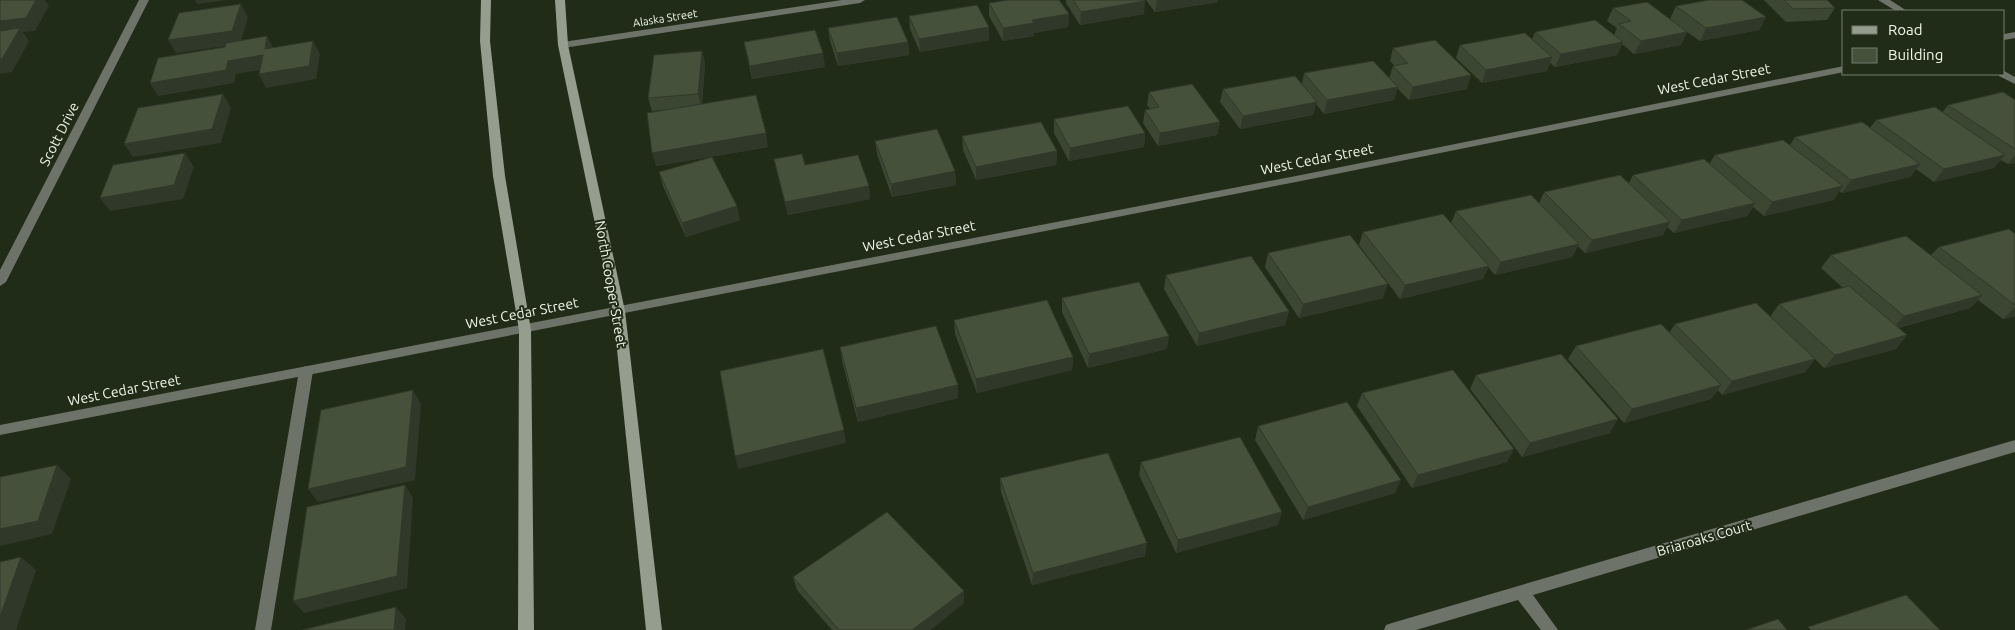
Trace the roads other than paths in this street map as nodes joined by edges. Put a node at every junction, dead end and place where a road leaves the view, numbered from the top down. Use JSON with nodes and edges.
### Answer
{"nodes":[{"id":1,"x":144,"y":0,"type":"edge"},
{"id":2,"x":486,"y":0,"type":"edge"},
{"id":3,"x":560,"y":0,"type":"edge"},
{"id":4,"x":860,"y":0,"type":"edge"},
{"id":5,"x":1883,"y":0,"type":"edge"},
{"id":6,"x":1900,"y":10,"type":"edge"},
{"id":7,"x":563,"y":44,"type":"junction"},
{"id":8,"x":1842,"y":69,"type":"edge"},
{"id":9,"x":0,"y":282,"type":"edge"},
{"id":10,"x":619,"y":311,"type":"junction"},
{"id":11,"x":525,"y":330,"type":"junction"},
{"id":12,"x":306,"y":371,"type":"junction"},
{"id":13,"x":0,"y":430,"type":"edge"},
{"id":14,"x":2015,"y":446,"type":"edge"},
{"id":15,"x":1522,"y":592,"type":"junction"},
{"id":16,"x":263,"y":630,"type":"edge"},
{"id":17,"x":526,"y":630,"type":"edge"},
{"id":18,"x":654,"y":630,"type":"edge"},
{"id":19,"x":1392,"y":630,"type":"edge"},
{"id":20,"x":1550,"y":630,"type":"edge"}],
"edges":[{"from":1,"to":9,"type":"street","name":"Scott Drive"},
{"from":2,"to":11,"type":"main road"},
{"from":3,"to":7,"type":"main road","name":"North Cooper Street"},
{"from":4,"to":7,"type":"street","name":"Alaska Street"},
{"from":5,"to":6,"type":"street"},
{"from":7,"to":10,"type":"main road","name":"North Cooper Street"},
{"from":8,"to":10,"type":"street","name":"West Cedar Street"},
{"from":10,"to":11,"type":"street","name":"West Cedar Street"},
{"from":10,"to":18,"type":"main road","name":"North Cooper Street"},
{"from":11,"to":12,"type":"street","name":"West Cedar Street"},
{"from":11,"to":17,"type":"main road"},
{"from":12,"to":13,"type":"street","name":"West Cedar Street"},
{"from":12,"to":16,"type":"street"},
{"from":14,"to":15,"type":"street","name":"Briaroaks Court"},
{"from":15,"to":19,"type":"street","name":"Briaroaks Court"},
{"from":15,"to":20,"type":"street"}]}
